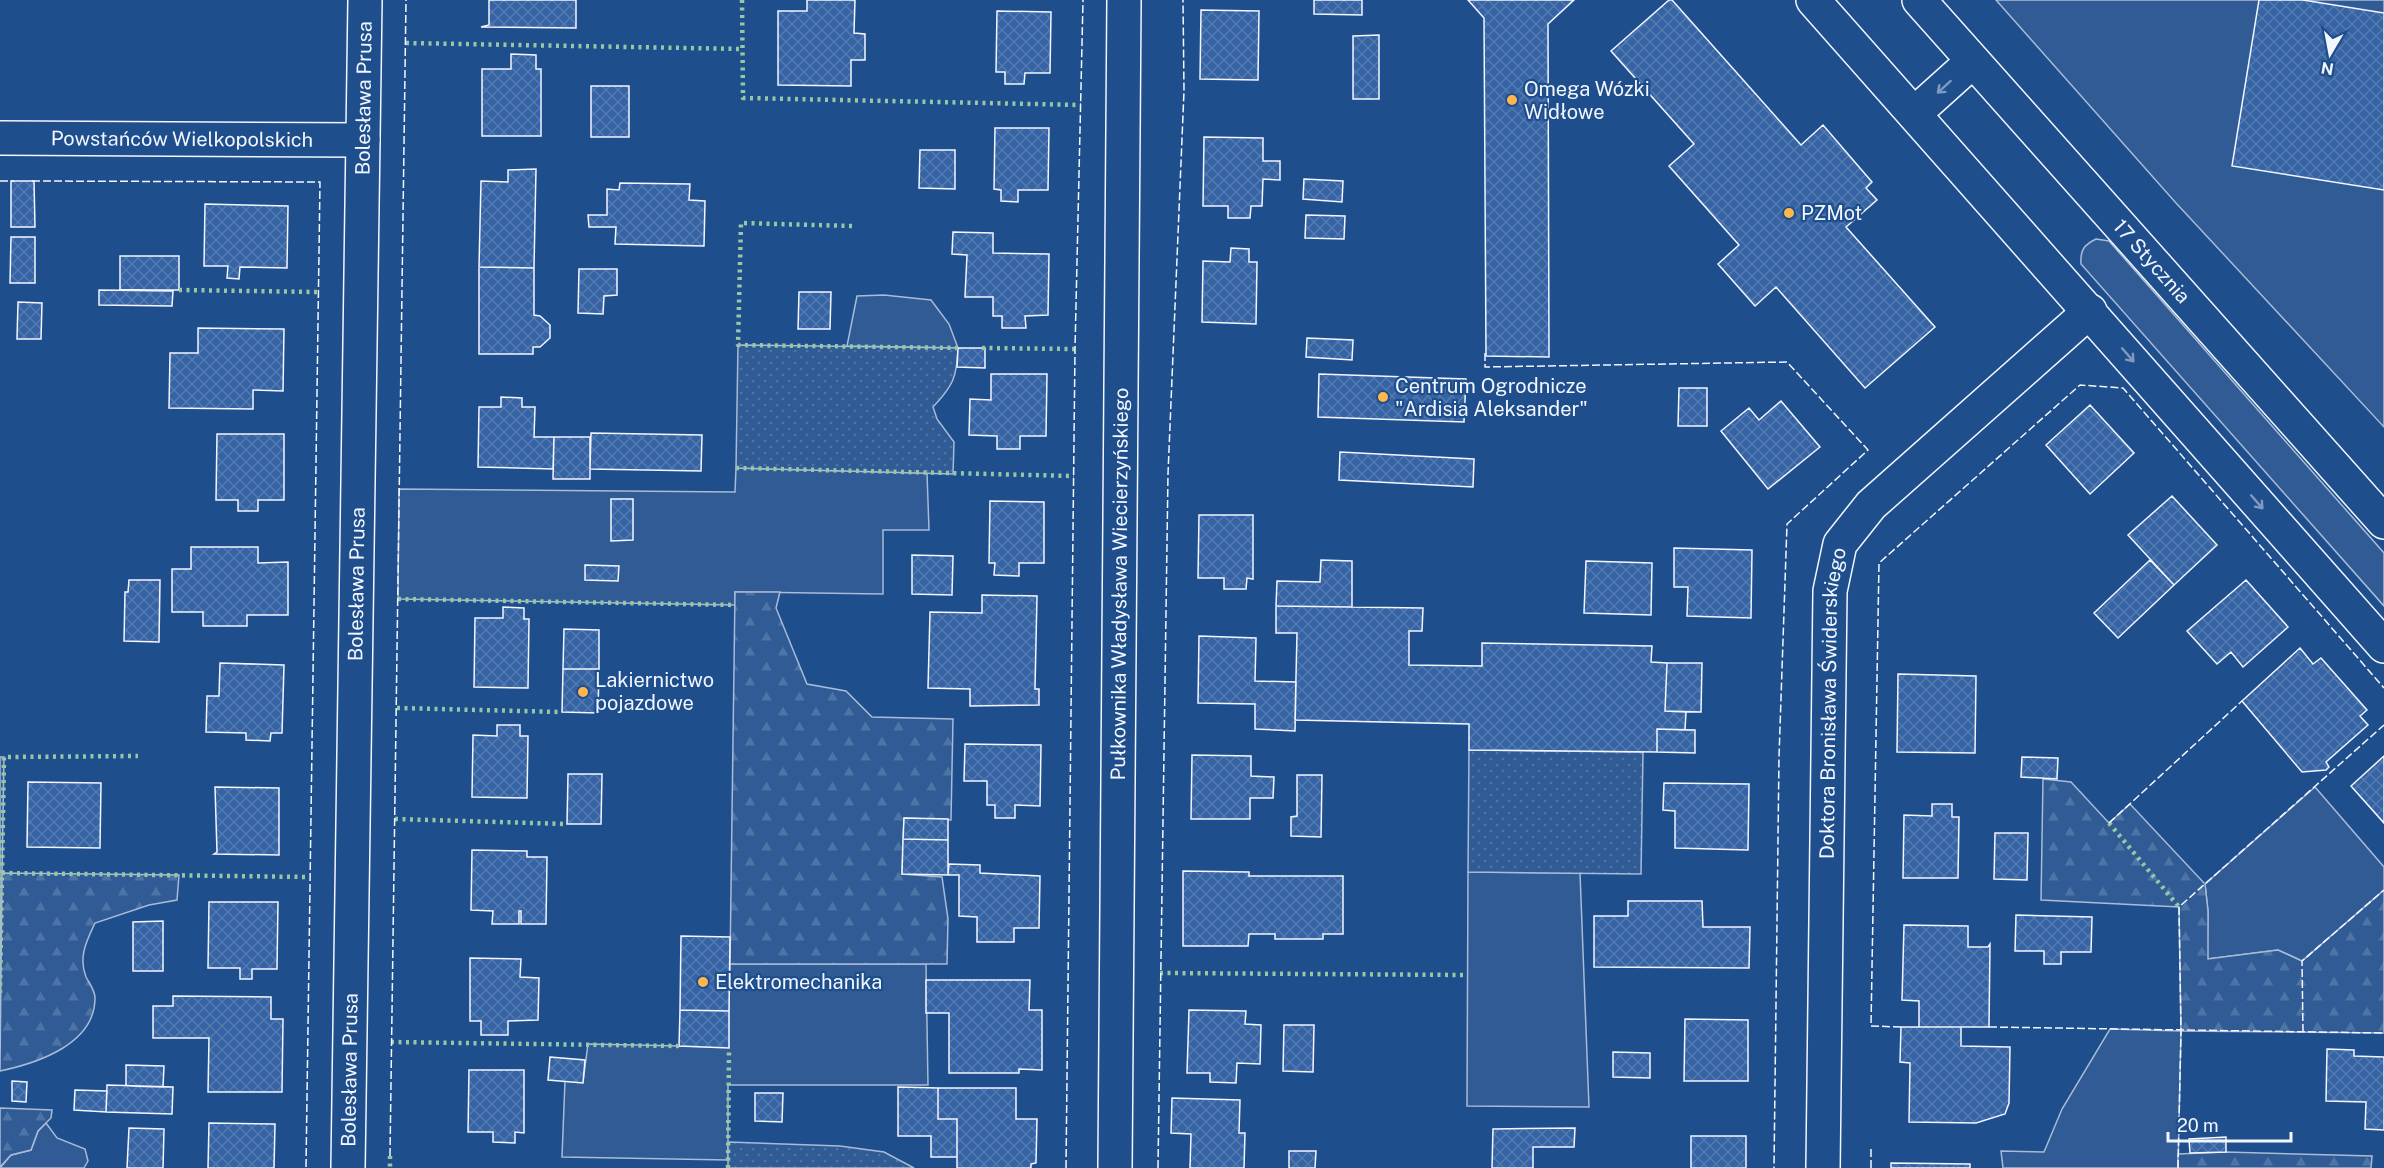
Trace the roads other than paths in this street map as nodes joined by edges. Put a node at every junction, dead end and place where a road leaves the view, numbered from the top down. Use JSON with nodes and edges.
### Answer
{"nodes":[{"id":1,"x":364,"y":0,"type":"edge"},
{"id":2,"x":1124,"y":0,"type":"edge"},
{"id":3,"x":1813,"y":0,"type":"edge"},
{"id":4,"x":1919,"y":0,"type":"edge"},
{"id":5,"x":1973,"y":61,"type":"junction"},
{"id":6,"x":1914,"y":114,"type":"junction"},
{"id":7,"x":0,"y":138,"type":"edge"},
{"id":8,"x":363,"y":140,"type":"junction"},
{"id":9,"x":2090,"y":311,"type":"junction"},
{"id":10,"x":2384,"y":522,"type":"edge"},
{"id":11,"x":2384,"y":646,"type":"edge"},
{"id":12,"x":348,"y":1168,"type":"edge"},
{"id":13,"x":1115,"y":1168,"type":"edge"},
{"id":14,"x":1823,"y":1168,"type":"edge"}],
"edges":[{"from":1,"to":8,"type":"street","name":"Bolesława Prusa"},
{"from":2,"to":13,"type":"street","name":"Pułkownika Władysława Wiecierzyńskiego"},
{"from":3,"to":6,"type":"street"},
{"from":4,"to":5,"type":"street","name":"17 Stycznia"},
{"from":5,"to":6,"type":"street","one_way":true},
{"from":5,"to":10,"type":"street","name":"17 Stycznia"},
{"from":6,"to":9,"type":"street"},
{"from":7,"to":8,"type":"street","name":"Powstańców Wielkopolskich"},
{"from":8,"to":12,"type":"street","name":"Bolesława Prusa"},
{"from":9,"to":11,"type":"street","one_way":true},
{"from":9,"to":14,"type":"street","name":"Doktora Bronisława Świderskiego"}]}
